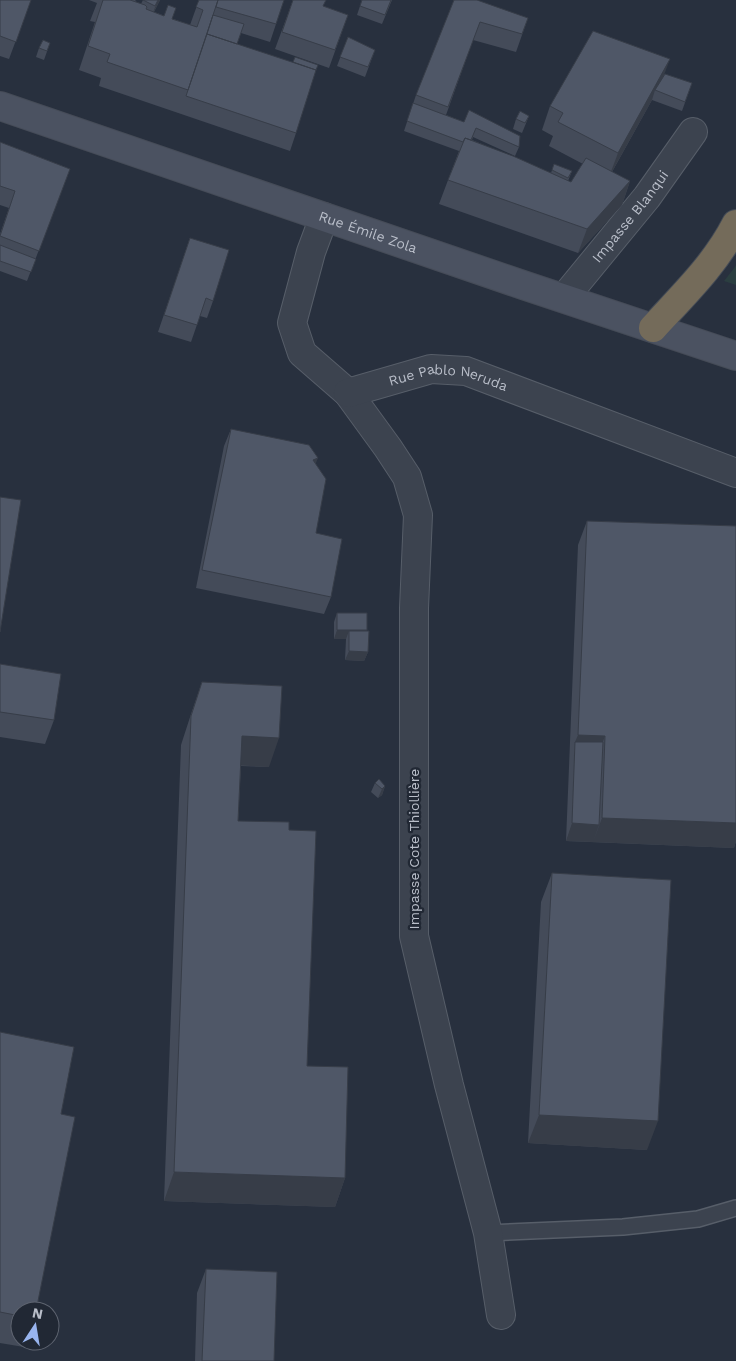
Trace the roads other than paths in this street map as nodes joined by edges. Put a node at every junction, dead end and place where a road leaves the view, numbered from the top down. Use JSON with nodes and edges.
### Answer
{"nodes":[{"id":1,"x":0,"y":106,"type":"edge"},
{"id":2,"x":694,"y":132,"type":"dead end"},
{"id":3,"x":324,"y":217,"type":"junction"},
{"id":4,"x":736,"y":224,"type":"edge"},
{"id":5,"x":564,"y":298,"type":"junction"},
{"id":6,"x":653,"y":328,"type":"junction"},
{"id":7,"x":736,"y":356,"type":"edge"},
{"id":8,"x":348,"y":393,"type":"junction"},
{"id":9,"x":736,"y":473,"type":"edge"},
{"id":10,"x":736,"y":1208,"type":"edge"},
{"id":11,"x":488,"y":1233,"type":"junction"},
{"id":12,"x":500,"y":1315,"type":"dead end"}],
"edges":[{"from":1,"to":3,"type":"main road","name":"Rue Émile Zola"},
{"from":2,"to":5,"type":"street","name":"Impasse Blanqui"},
{"from":3,"to":5,"type":"main road","name":"Rue Émile Zola"},
{"from":3,"to":8,"type":"street"},
{"from":4,"to":6,"type":"highway"},
{"from":5,"to":6,"type":"main road","name":"Rue Émile Zola"},
{"from":6,"to":7,"type":"main road","name":"Rue Émile Zola"},
{"from":8,"to":9,"type":"street","name":"Rue Pablo Neruda"},
{"from":8,"to":11,"type":"street","name":"Impasse Cote Thiollière"},
{"from":10,"to":11,"type":"lane"},
{"from":11,"to":12,"type":"street","name":"Impasse Cote Thiollière"}]}
